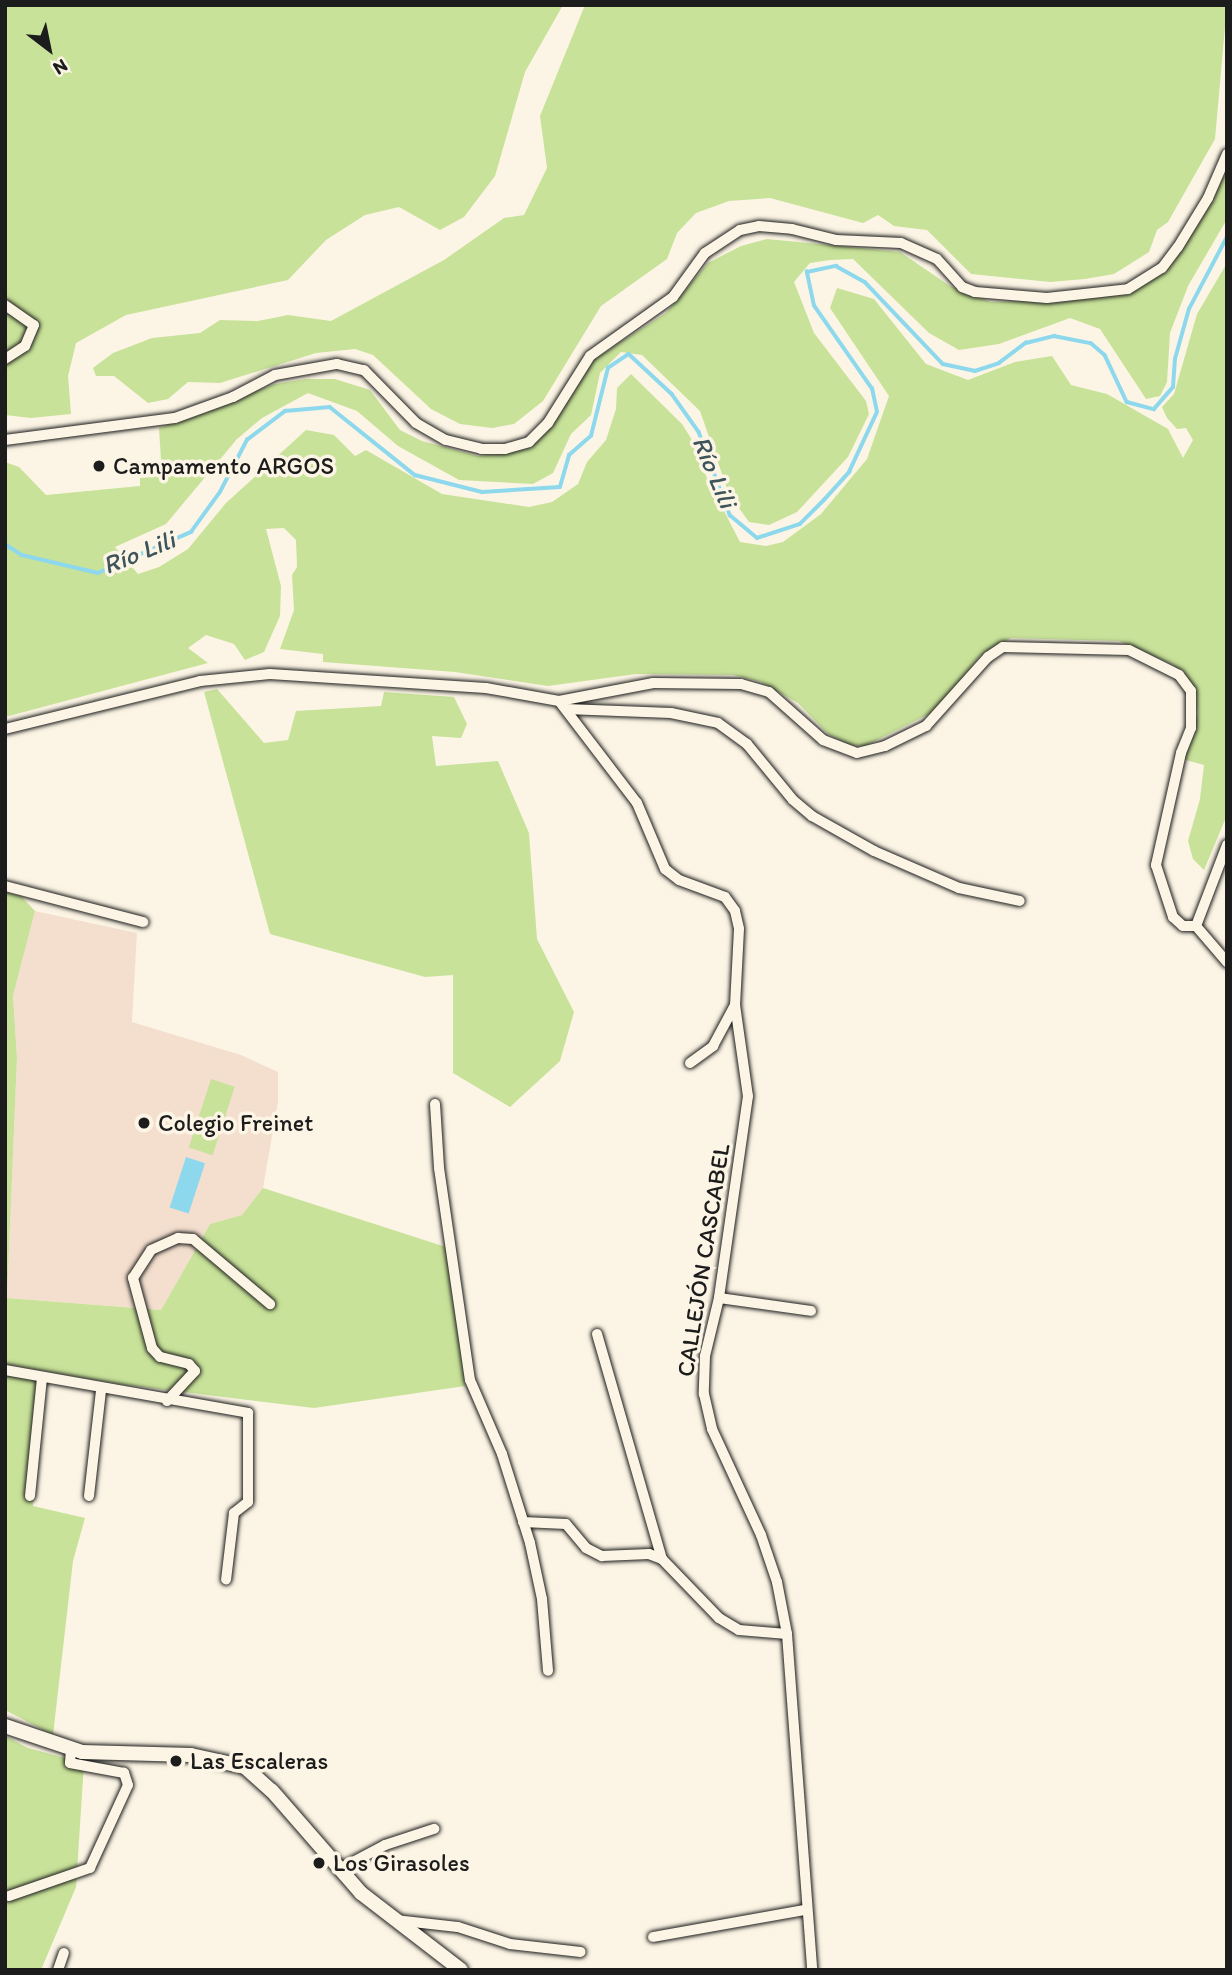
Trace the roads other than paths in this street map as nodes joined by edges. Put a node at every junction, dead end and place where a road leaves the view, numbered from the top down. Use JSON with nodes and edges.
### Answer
{"nodes":[{"id":1,"x":1227,"y":154,"type":"edge"},
{"id":2,"x":5,"y":305,"type":"edge"},
{"id":3,"x":5,"y":359,"type":"edge"},
{"id":4,"x":5,"y":440,"type":"edge"},
{"id":5,"x":562,"y":705,"type":"junction"},
{"id":6,"x":5,"y":729,"type":"edge"},
{"id":7,"x":1227,"y":845,"type":"edge"},
{"id":8,"x":5,"y":886,"type":"edge"},
{"id":9,"x":1020,"y":901,"type":"dead end"},
{"id":10,"x":143,"y":922,"type":"dead end"},
{"id":11,"x":1196,"y":926,"type":"junction"},
{"id":12,"x":1227,"y":962,"type":"edge"},
{"id":13,"x":735,"y":1005,"type":"junction"},
{"id":14,"x":690,"y":1063,"type":"dead end"},
{"id":15,"x":435,"y":1104,"type":"dead end"},
{"id":16,"x":719,"y":1298,"type":"junction"},
{"id":17,"x":270,"y":1304,"type":"dead end"},
{"id":18,"x":811,"y":1311,"type":"dead end"},
{"id":19,"x":597,"y":1334,"type":"dead end"},
{"id":20,"x":5,"y":1370,"type":"edge"},
{"id":21,"x":42,"y":1378,"type":"junction"},
{"id":22,"x":101,"y":1390,"type":"junction"},
{"id":23,"x":167,"y":1401,"type":"junction"},
{"id":24,"x":30,"y":1496,"type":"dead end"},
{"id":25,"x":89,"y":1496,"type":"dead end"},
{"id":26,"x":523,"y":1522,"type":"junction"},
{"id":27,"x":662,"y":1559,"type":"junction"},
{"id":28,"x":226,"y":1580,"type":"dead end"},
{"id":29,"x":787,"y":1633,"type":"junction"},
{"id":30,"x":548,"y":1671,"type":"dead end"},
{"id":31,"x":5,"y":1726,"type":"edge"},
{"id":32,"x":71,"y":1749,"type":"junction"},
{"id":33,"x":434,"y":1829,"type":"dead end"},
{"id":34,"x":338,"y":1870,"type":"junction"},
{"id":35,"x":9,"y":1896,"type":"dead end"},
{"id":36,"x":804,"y":1910,"type":"junction"},
{"id":37,"x":392,"y":1920,"type":"junction"},
{"id":38,"x":653,"y":1937,"type":"dead end"},
{"id":39,"x":581,"y":1952,"type":"dead end"},
{"id":40,"x":64,"y":1953,"type":"dead end"},
{"id":41,"x":58,"y":1970,"type":"edge"},
{"id":42,"x":461,"y":1970,"type":"edge"},
{"id":43,"x":812,"y":1970,"type":"edge"}],
"edges":[{"from":1,"to":4,"type":"street"},
{"from":2,"to":3,"type":"street"},
{"from":5,"to":6,"type":"street"},
{"from":5,"to":9,"type":"street"},
{"from":5,"to":11,"type":"street"},
{"from":5,"to":13,"type":"street","name":"CALLEJÓN CASCABEL"},
{"from":7,"to":11,"type":"street"},
{"from":8,"to":10,"type":"street"},
{"from":11,"to":12,"type":"street"},
{"from":13,"to":14,"type":"street"},
{"from":13,"to":16,"type":"street","name":"CALLEJÓN CASCABEL"},
{"from":15,"to":26,"type":"street"},
{"from":16,"to":18,"type":"street"},
{"from":16,"to":29,"type":"street","name":"CALLEJÓN CASCABEL"},
{"from":17,"to":23,"type":"street"},
{"from":19,"to":27,"type":"street"},
{"from":20,"to":21,"type":"street"},
{"from":21,"to":22,"type":"street"},
{"from":21,"to":24,"type":"street"},
{"from":22,"to":23,"type":"street"},
{"from":22,"to":25,"type":"street"},
{"from":23,"to":28,"type":"street"},
{"from":26,"to":27,"type":"street"},
{"from":26,"to":30,"type":"street"},
{"from":27,"to":29,"type":"street"},
{"from":29,"to":36,"type":"street","name":"CALLEJÓN CASCABEL"},
{"from":31,"to":32,"type":"street"},
{"from":32,"to":34,"type":"street"},
{"from":32,"to":35,"type":"street"},
{"from":33,"to":34,"type":"street"},
{"from":34,"to":37,"type":"street"},
{"from":36,"to":38,"type":"street"},
{"from":36,"to":43,"type":"street","name":"CALLEJÓN CASCABEL"},
{"from":37,"to":39,"type":"street"},
{"from":37,"to":42,"type":"street"},
{"from":40,"to":41,"type":"street"}]}
